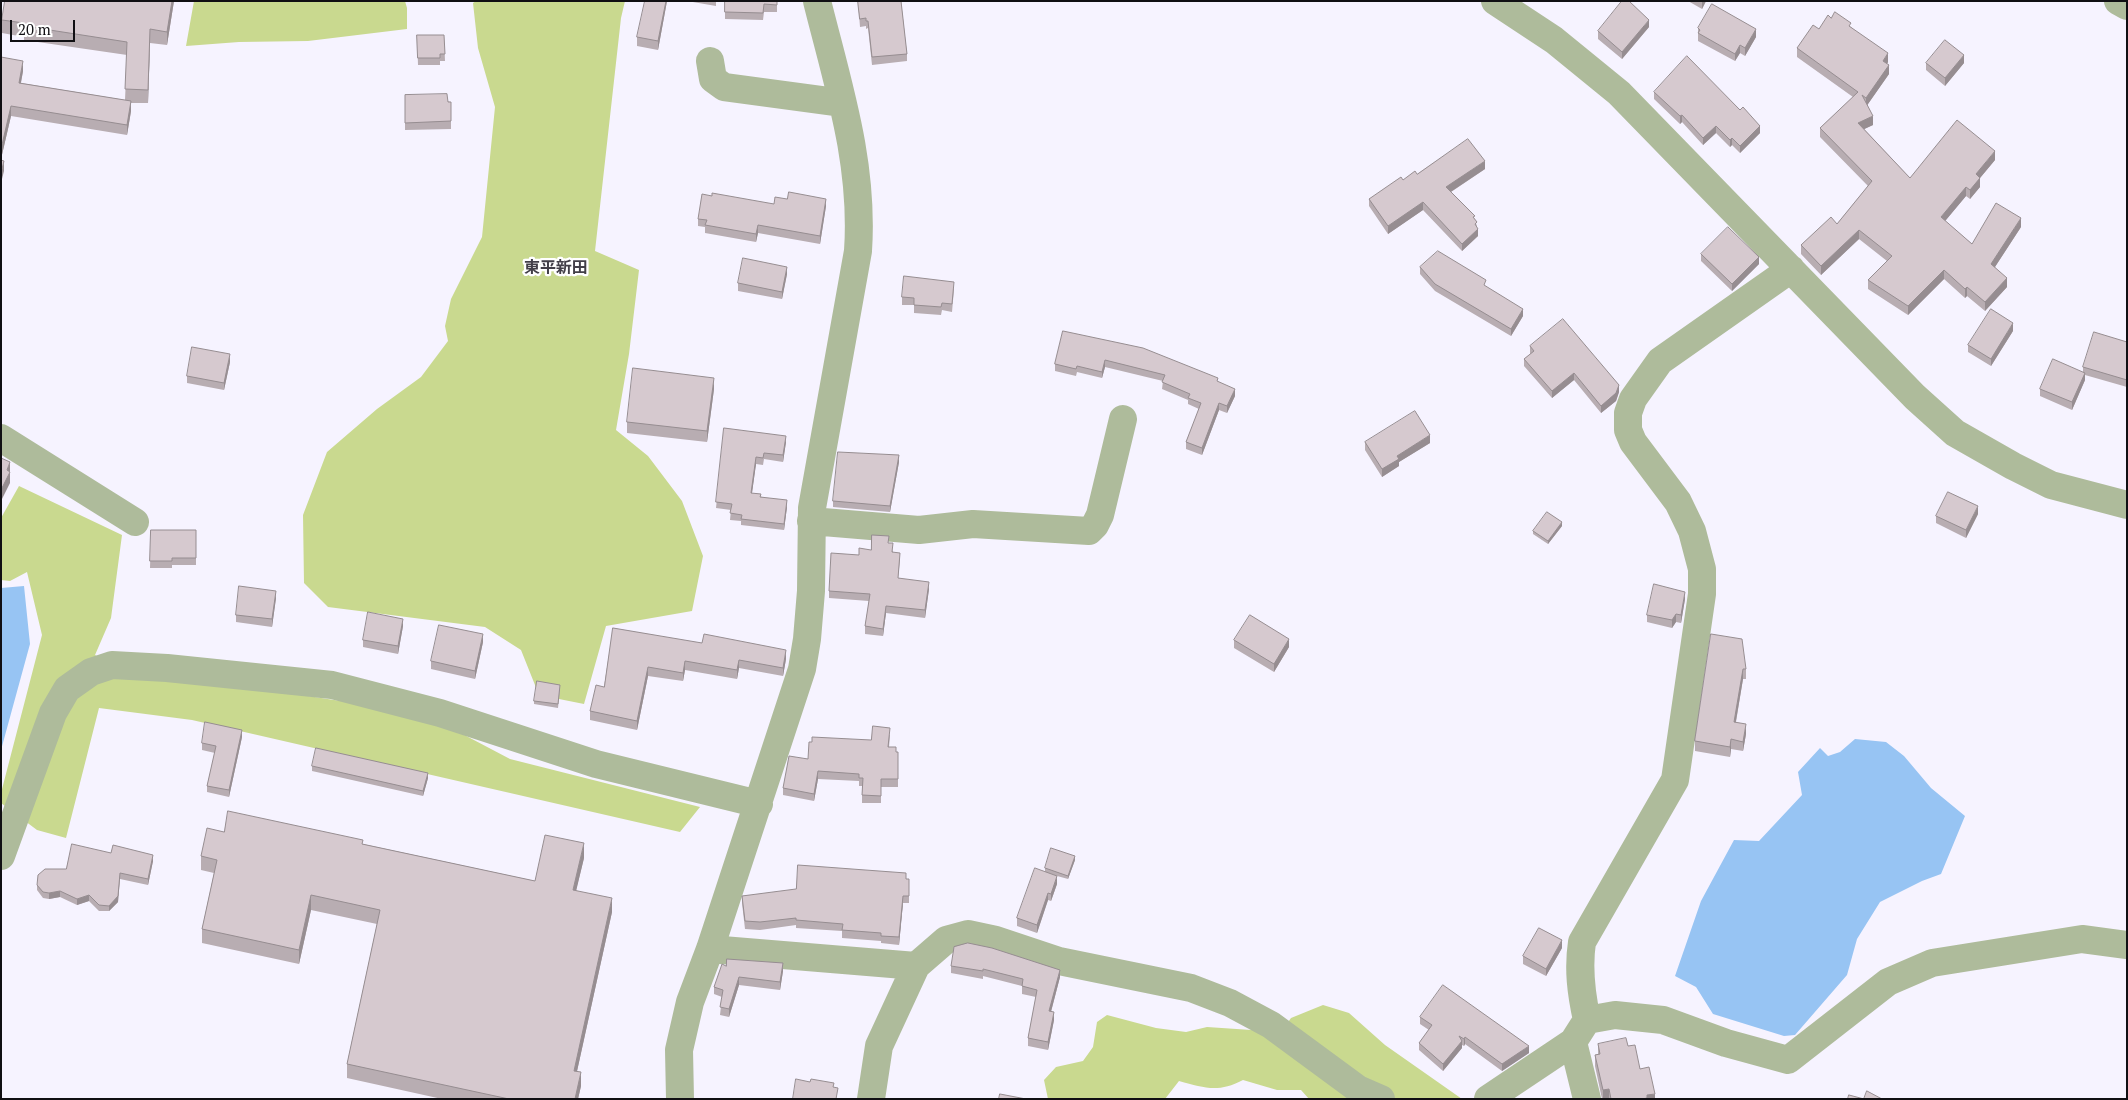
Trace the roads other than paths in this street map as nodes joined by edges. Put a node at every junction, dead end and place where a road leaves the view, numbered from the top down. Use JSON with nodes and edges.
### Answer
{"nodes":[{"id":1,"x":817,"y":1,"type":"edge"},
{"id":2,"x":1495,"y":1,"type":"edge"},
{"id":3,"x":2118,"y":1,"type":"edge"},
{"id":4,"x":2127,"y":6,"type":"edge"},
{"id":5,"x":710,"y":61,"type":"dead end"},
{"id":6,"x":843,"y":103,"type":"junction"},
{"id":7,"x":1791,"y":269,"type":"junction"},
{"id":8,"x":1124,"y":419,"type":"dead end"},
{"id":9,"x":1,"y":438,"type":"edge"},
{"id":10,"x":2127,"y":505,"type":"edge"},
{"id":11,"x":811,"y":521,"type":"junction"},
{"id":12,"x":135,"y":522,"type":"dead end"},
{"id":13,"x":759,"y":804,"type":"junction"},
{"id":14,"x":1,"y":856,"type":"edge"},
{"id":15,"x":2127,"y":945,"type":"edge"},
{"id":16,"x":710,"y":949,"type":"junction"},
{"id":17,"x":916,"y":966,"type":"junction"},
{"id":18,"x":1580,"y":1031,"type":"junction"},
{"id":19,"x":1365,"y":1095,"type":"edge"},
{"id":20,"x":680,"y":1099,"type":"edge"},
{"id":21,"x":871,"y":1099,"type":"edge"},
{"id":22,"x":1488,"y":1099,"type":"edge"},
{"id":23,"x":1587,"y":1099,"type":"edge"}],
"edges":[{"from":1,"to":6,"type":"street"},
{"from":2,"to":7,"type":"street"},
{"from":3,"to":4,"type":"street"},
{"from":5,"to":6,"type":"street"},
{"from":6,"to":11,"type":"street"},
{"from":7,"to":10,"type":"street"},
{"from":7,"to":18,"type":"street"},
{"from":8,"to":11,"type":"street"},
{"from":9,"to":12,"type":"street"},
{"from":11,"to":13,"type":"street"},
{"from":13,"to":14,"type":"street"},
{"from":13,"to":16,"type":"street"},
{"from":15,"to":18,"type":"street"},
{"from":16,"to":17,"type":"street"},
{"from":16,"to":20,"type":"street"},
{"from":17,"to":19,"type":"street"},
{"from":17,"to":21,"type":"street"},
{"from":18,"to":22,"type":"street"},
{"from":18,"to":23,"type":"street"}]}
